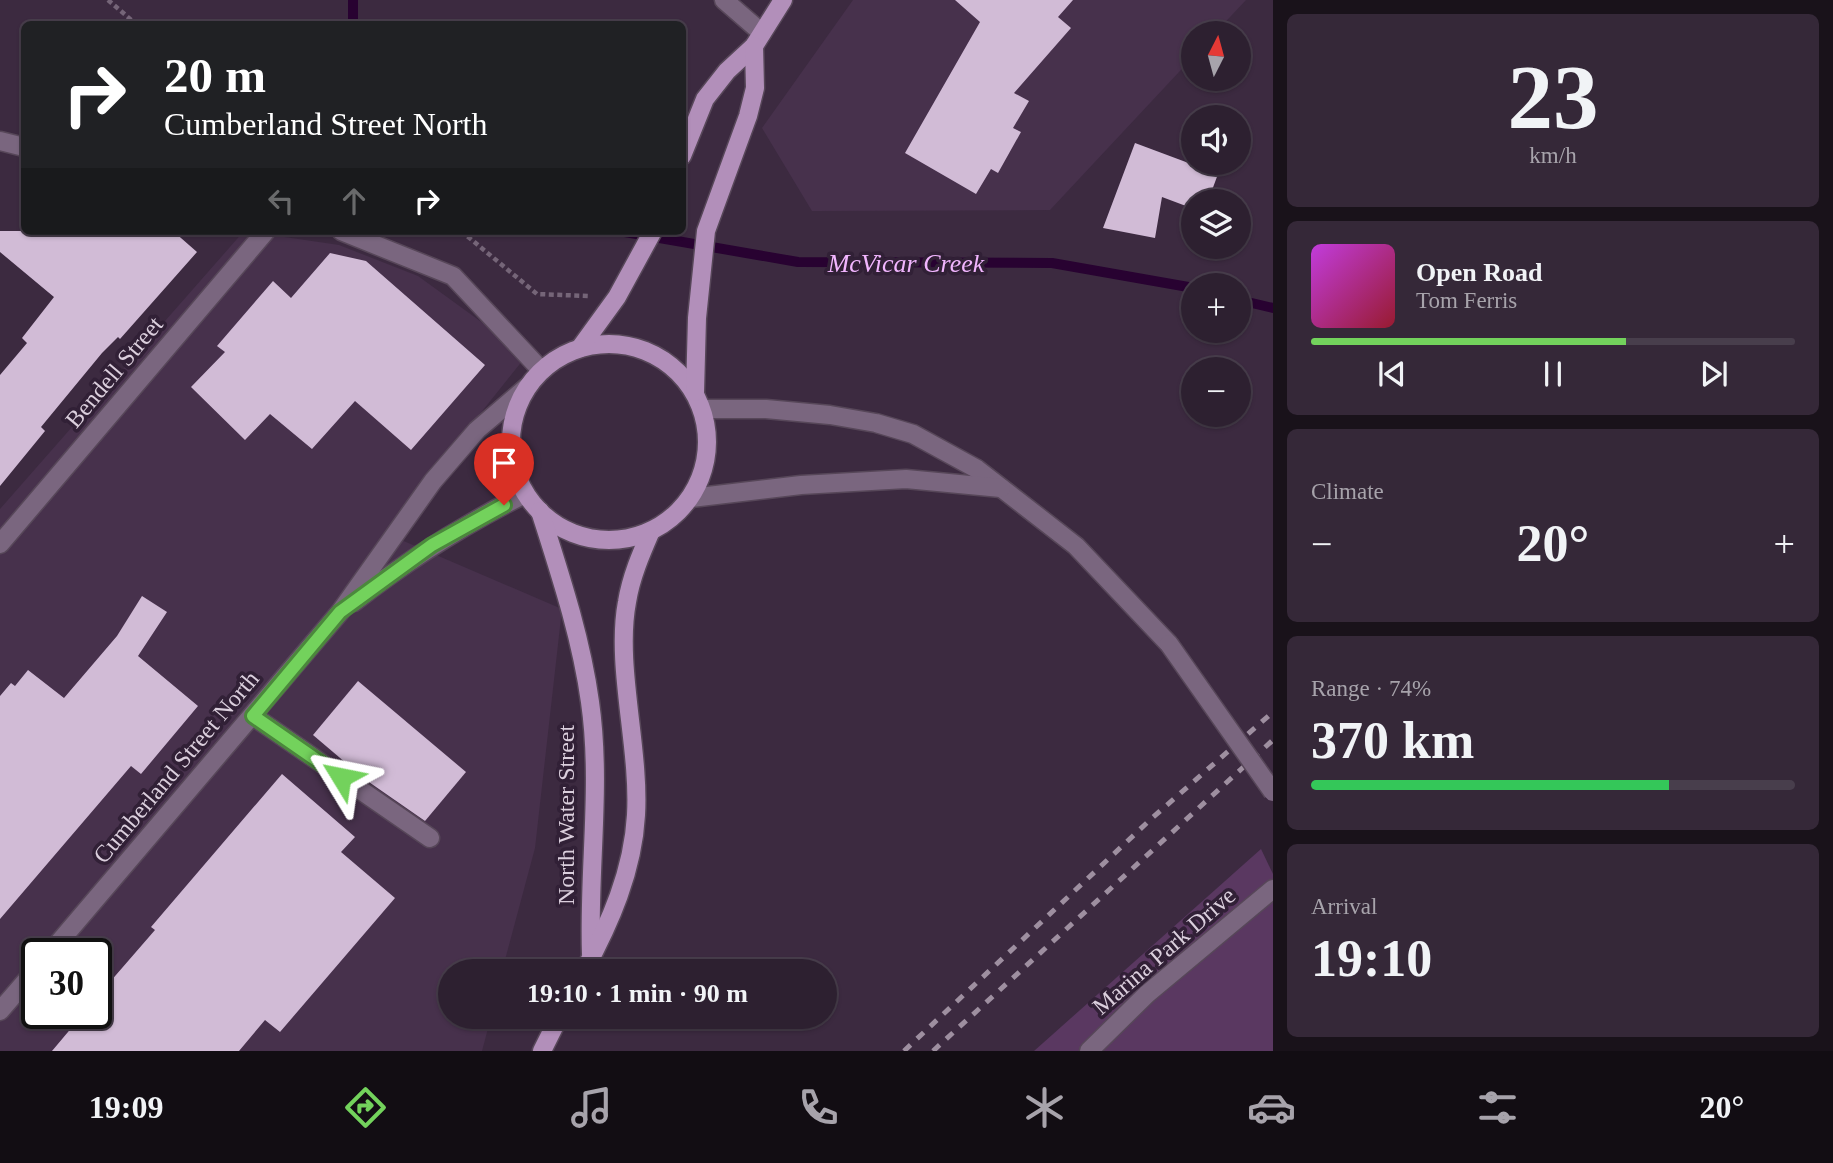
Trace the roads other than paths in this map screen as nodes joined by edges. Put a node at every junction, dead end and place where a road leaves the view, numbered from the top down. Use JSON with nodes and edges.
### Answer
{"nodes":[{"id":1,"x":724,"y":0,"type":"edge"},
{"id":2,"x":783,"y":0,"type":"edge"},
{"id":3,"x":758,"y":40,"type":"junction"},
{"id":4,"x":0,"y":141,"type":"edge"},
{"id":5,"x":21,"y":146,"type":"edge"},
{"id":6,"x":686,"y":146,"type":"edge"},
{"id":7,"x":263,"y":235,"type":"edge"},
{"id":8,"x":351,"y":235,"type":"edge"},
{"id":9,"x":651,"y":235,"type":"edge"},
{"id":10,"x":580,"y":348,"type":"junction"},
{"id":11,"x":541,"y":370,"type":"junction"},
{"id":12,"x":527,"y":387,"type":"junction"},
{"id":13,"x":699,"y":401,"type":"junction"},
{"id":14,"x":1001,"y":488,"type":"junction"},
{"id":15,"x":526,"y":494,"type":"junction"},
{"id":16,"x":691,"y":498,"type":"junction"},
{"id":17,"x":540,"y":511,"type":"junction"},
{"id":18,"x":651,"y":531,"type":"junction"},
{"id":19,"x":0,"y":544,"type":"edge"},
{"id":20,"x":340,"y":612,"type":"junction"},
{"id":21,"x":253,"y":716,"type":"junction"},
{"id":22,"x":1273,"y":792,"type":"edge"},
{"id":23,"x":430,"y":838,"type":"dead end"},
{"id":24,"x":1273,"y":889,"type":"edge"},
{"id":25,"x":63,"y":938,"type":"edge"},
{"id":26,"x":588,"y":959,"type":"edge"},
{"id":27,"x":590,"y":959,"type":"edge"},
{"id":28,"x":21,"y":987,"type":"edge"},
{"id":29,"x":0,"y":1011,"type":"edge"},
{"id":30,"x":553,"y":1029,"type":"edge"},
{"id":31,"x":542,"y":1051,"type":"edge"},
{"id":32,"x":1089,"y":1051,"type":"edge"}],
"edges":[{"from":1,"to":3,"type":"street"},
{"from":2,"to":3,"type":"main road"},
{"from":3,"to":6,"type":"main road"},
{"from":3,"to":13,"type":"main road"},
{"from":4,"to":5,"type":"street"},
{"from":7,"to":19,"type":"street","name":"Bendell Street"},
{"from":8,"to":11,"type":"street"},
{"from":9,"to":10,"type":"main road"},
{"from":10,"to":11,"type":"main road"},
{"from":10,"to":13,"type":"main road"},
{"from":11,"to":12,"type":"main road"},
{"from":12,"to":15,"type":"main road"},
{"from":12,"to":20,"type":"street","name":"Cumberland Street North"},
{"from":13,"to":14,"type":"street"},
{"from":13,"to":16,"type":"main road"},
{"from":14,"to":16,"type":"street"},
{"from":14,"to":22,"type":"street","bridge":true},
{"from":15,"to":17,"type":"main road"},
{"from":15,"to":20,"type":"street","name":"Cumberland Street North"},
{"from":16,"to":18,"type":"main road"},
{"from":17,"to":18,"type":"main road"},
{"from":17,"to":26,"type":"main road","name":"North Water Street"},
{"from":18,"to":27,"type":"main road","name":"North Water Street"},
{"from":20,"to":21,"type":"street","name":"Cumberland Street North"},
{"from":21,"to":23,"type":"street"},
{"from":21,"to":25,"type":"street","name":"Cumberland Street North"},
{"from":24,"to":32,"type":"street","name":"Marina Park Drive"},
{"from":28,"to":29,"type":"street"},
{"from":30,"to":31,"type":"main road"}]}
